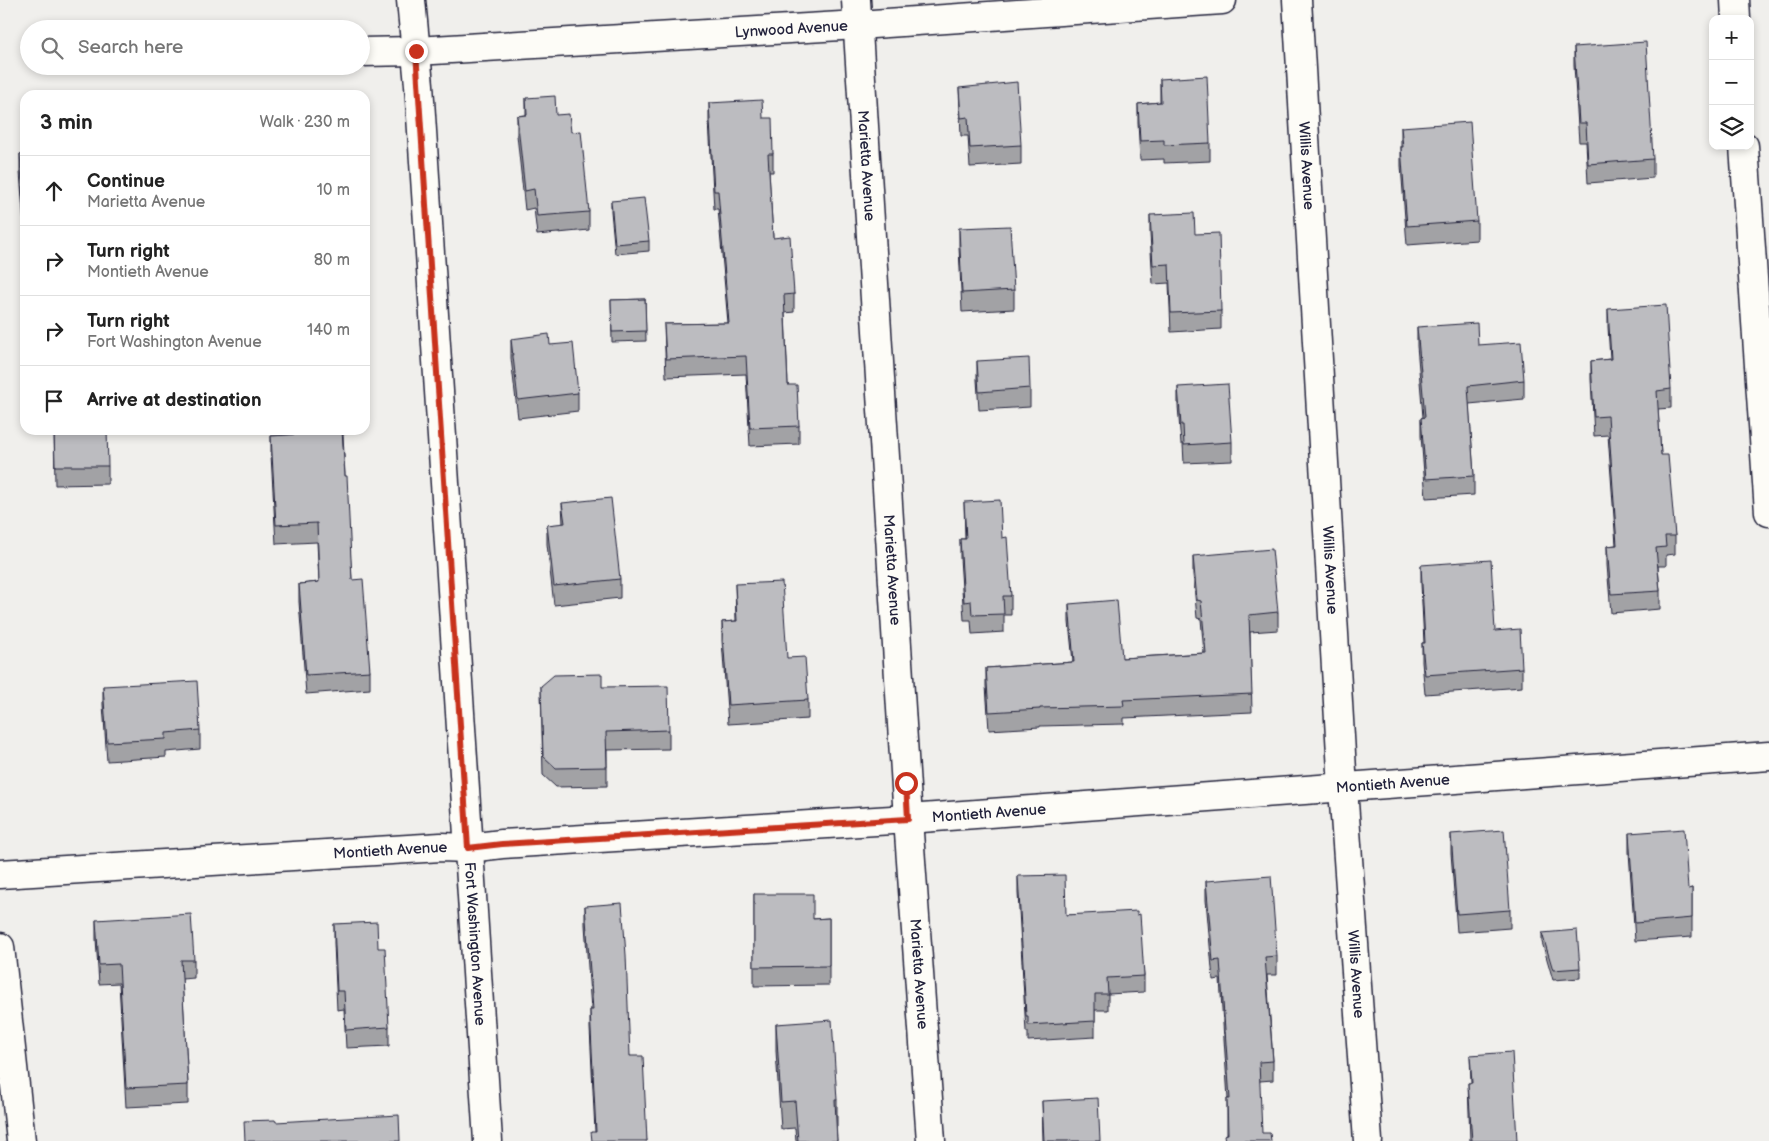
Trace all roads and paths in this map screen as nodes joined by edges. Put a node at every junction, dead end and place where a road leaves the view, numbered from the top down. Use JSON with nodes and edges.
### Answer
{"nodes":[{"id":1,"x":411,"y":0,"type":"edge"},
{"id":2,"x":1222,"y":0,"type":"edge"},
{"id":3,"x":1297,"y":0,"type":"edge"},
{"id":4,"x":1735,"y":0,"type":"edge"},
{"id":5,"x":857,"y":12,"type":"edge"},
{"id":6,"x":1736,"y":15,"type":"edge"},
{"id":7,"x":416,"y":51,"type":"junction"},
{"id":8,"x":370,"y":52,"type":"edge"},
{"id":9,"x":1744,"y":150,"type":"edge"},
{"id":10,"x":1769,"y":512,"type":"edge"},
{"id":11,"x":1769,"y":756,"type":"edge"},
{"id":12,"x":1343,"y":788,"type":"junction"},
{"id":13,"x":908,"y":819,"type":"junction"},
{"id":14,"x":468,"y":848,"type":"junction"},
{"id":15,"x":0,"y":874,"type":"edge"},
{"id":16,"x":0,"y":948,"type":"edge"},
{"id":17,"x":22,"y":1141,"type":"edge"},
{"id":18,"x":488,"y":1141,"type":"edge"},
{"id":19,"x":931,"y":1141,"type":"edge"},
{"id":20,"x":1368,"y":1141,"type":"edge"}],
"edges":[{"from":1,"to":7,"type":"street","name":"Fort Washington Avenue"},
{"from":2,"to":5,"type":"street","name":"Lynwood Avenue"},
{"from":3,"to":12,"type":"street","name":"Willis Avenue"},
{"from":4,"to":6,"type":"street"},
{"from":5,"to":7,"type":"street","name":"Lynwood Avenue"},
{"from":5,"to":13,"type":"street","name":"Marietta Avenue"},
{"from":7,"to":8,"type":"street","name":"Lynwood Avenue"},
{"from":7,"to":14,"type":"street","name":"Fort Washington Avenue"},
{"from":9,"to":10,"type":"street"},
{"from":11,"to":12,"type":"street","name":"Montieth Avenue"},
{"from":12,"to":13,"type":"street","name":"Montieth Avenue"},
{"from":12,"to":20,"type":"street","name":"Willis Avenue"},
{"from":13,"to":14,"type":"street","name":"Montieth Avenue"},
{"from":13,"to":19,"type":"street","name":"Marietta Avenue"},
{"from":14,"to":15,"type":"street","name":"Montieth Avenue"},
{"from":14,"to":18,"type":"street","name":"Fort Washington Avenue"},
{"from":16,"to":17,"type":"street"}]}
